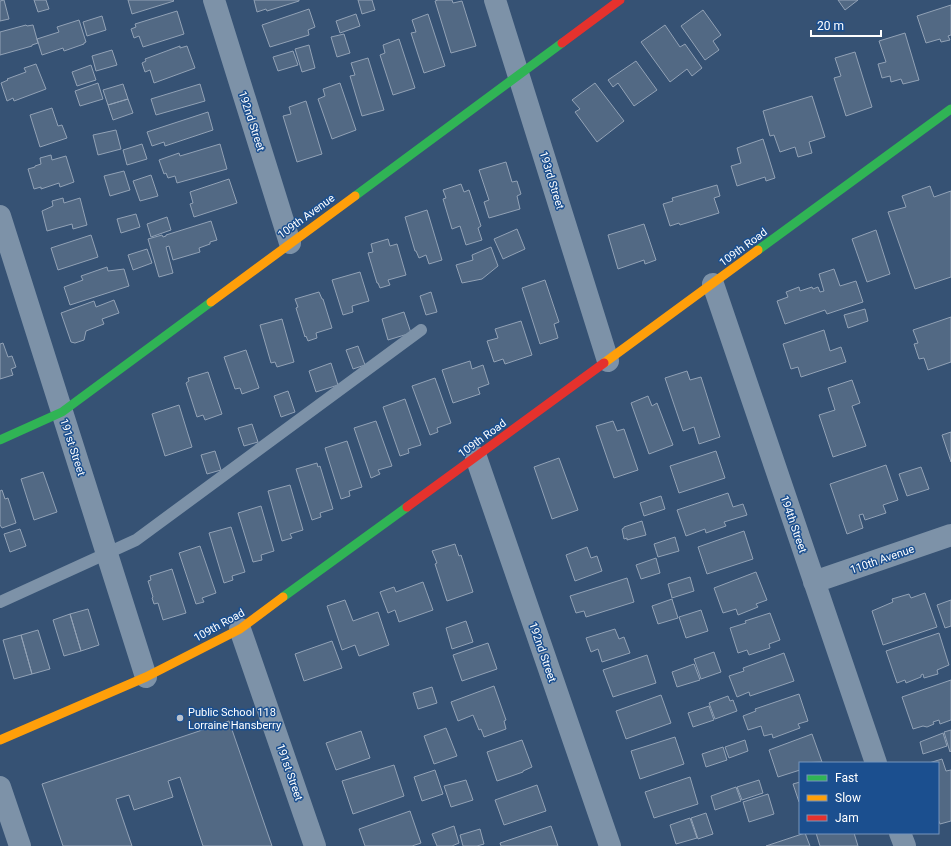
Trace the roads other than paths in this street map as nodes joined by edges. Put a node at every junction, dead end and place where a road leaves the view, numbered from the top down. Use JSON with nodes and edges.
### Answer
{"nodes":[{"id":1,"x":214,"y":0,"type":"edge"},
{"id":2,"x":495,"y":0,"type":"edge"},
{"id":3,"x":620,"y":0,"type":"edge"},
{"id":4,"x":519,"y":74,"type":"junction"},
{"id":5,"x":950,"y":112,"type":"edge"},
{"id":6,"x":0,"y":216,"type":"edge"},
{"id":7,"x":290,"y":243,"type":"junction"},
{"id":8,"x":713,"y":284,"type":"junction"},
{"id":9,"x":422,"y":330,"type":"dead end"},
{"id":10,"x":608,"y":361,"type":"junction"},
{"id":11,"x":62,"y":412,"type":"junction"},
{"id":12,"x":0,"y":440,"type":"edge"},
{"id":13,"x":476,"y":457,"type":"junction"},
{"id":14,"x":951,"y":535,"type":"edge"},
{"id":15,"x":107,"y":554,"type":"junction"},
{"id":16,"x":814,"y":582,"type":"junction"},
{"id":17,"x":0,"y":602,"type":"edge"},
{"id":18,"x":240,"y":629,"type":"junction"},
{"id":19,"x":146,"y":677,"type":"junction"},
{"id":20,"x":0,"y":740,"type":"edge"},
{"id":21,"x":876,"y":762,"type":"edge"},
{"id":22,"x":0,"y":787,"type":"edge"},
{"id":23,"x":900,"y":834,"type":"edge"},
{"id":24,"x":20,"y":846,"type":"edge"},
{"id":25,"x":315,"y":846,"type":"edge"},
{"id":26,"x":610,"y":846,"type":"edge"},
{"id":27,"x":905,"y":846,"type":"edge"}],
"edges":[{"from":1,"to":7,"type":"street","name":"192nd Street"},
{"from":2,"to":4,"type":"street","name":"193rd Street"},
{"from":3,"to":4,"type":"street","name":"109th Avenue"},
{"from":4,"to":7,"type":"street","name":"109th Avenue"},
{"from":4,"to":10,"type":"street","name":"193rd Street"},
{"from":5,"to":8,"type":"street","name":"109th Road"},
{"from":6,"to":11,"type":"street","name":"191st Street"},
{"from":7,"to":11,"type":"street","name":"109th Avenue"},
{"from":8,"to":10,"type":"street","name":"109th Road"},
{"from":8,"to":16,"type":"street","name":"194th Street"},
{"from":9,"to":15,"type":"lane"},
{"from":10,"to":13,"type":"street","name":"109th Road"},
{"from":11,"to":12,"type":"street","name":"109th Avenue"},
{"from":11,"to":15,"type":"street","name":"191st Street"},
{"from":13,"to":18,"type":"street","name":"109th Road"},
{"from":13,"to":26,"type":"street","name":"192nd Street"},
{"from":14,"to":16,"type":"street","name":"110th Avenue"},
{"from":15,"to":17,"type":"lane"},
{"from":15,"to":19,"type":"street","name":"191st Street"},
{"from":16,"to":21,"type":"street","name":"194th Street"},
{"from":18,"to":19,"type":"street","name":"109th Road"},
{"from":18,"to":25,"type":"street","name":"191st Street"},
{"from":19,"to":20,"type":"street","name":"109th Road"},
{"from":22,"to":24,"type":"street"},
{"from":23,"to":27,"type":"street"}]}
